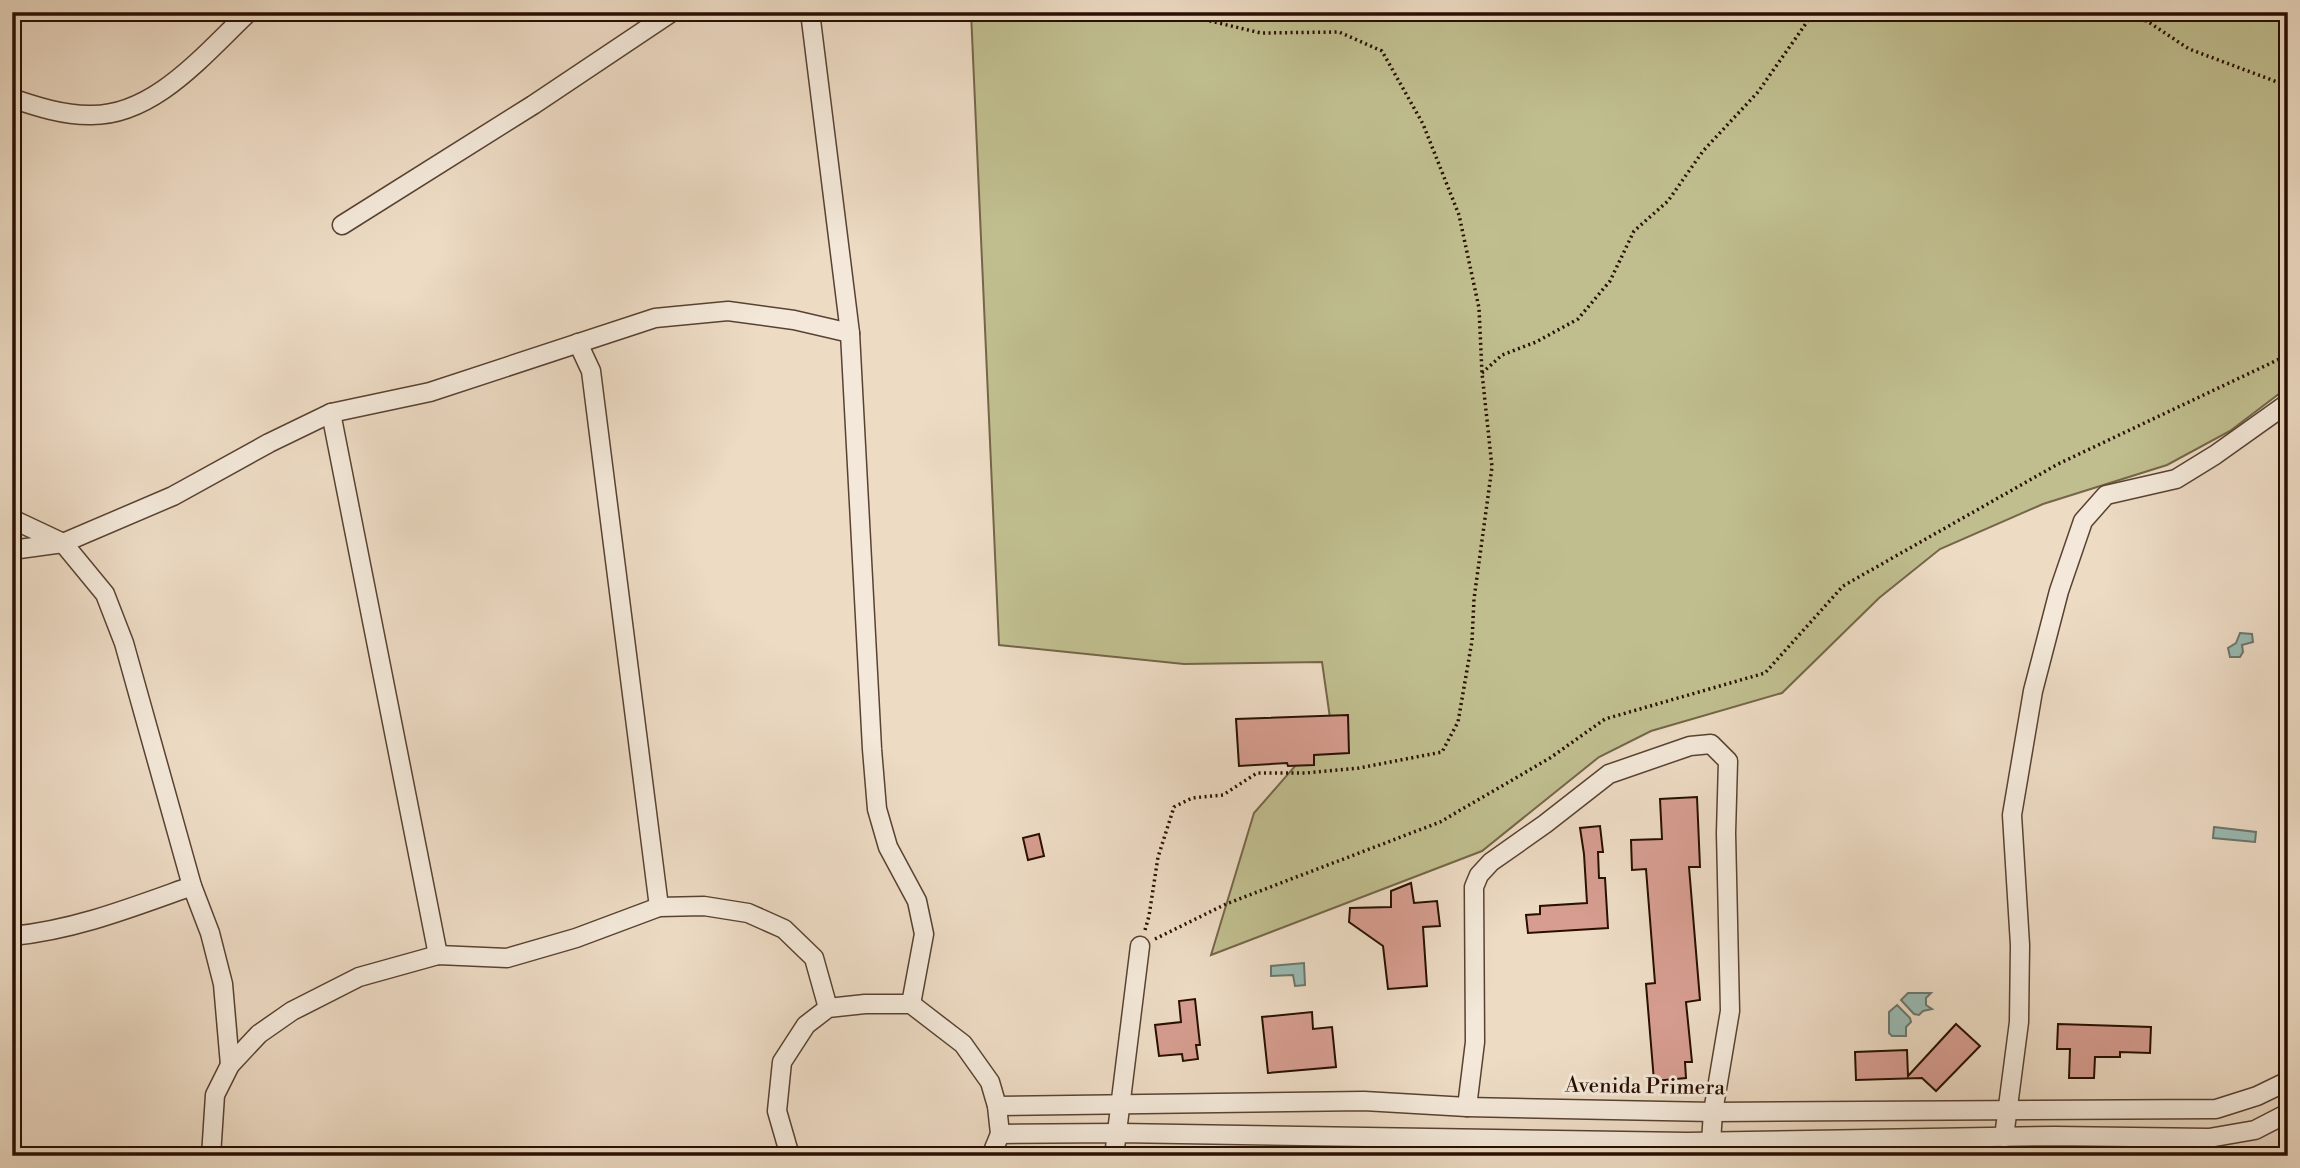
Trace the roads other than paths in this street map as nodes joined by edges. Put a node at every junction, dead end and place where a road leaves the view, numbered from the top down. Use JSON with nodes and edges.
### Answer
{"nodes":[{"id":1,"x":249,"y":12,"type":"edge"},
{"id":2,"x":672,"y":12,"type":"edge"},
{"id":3,"x":807,"y":16,"type":"edge"},
{"id":4,"x":14,"y":99,"type":"dead end"},
{"id":5,"x":342,"y":225,"type":"dead end"},
{"id":6,"x":850,"y":333,"type":"junction"},
{"id":7,"x":578,"y":343,"type":"junction"},
{"id":8,"x":2288,"y":403,"type":"edge"},
{"id":9,"x":331,"y":413,"type":"junction"},
{"id":10,"x":12,"y":519,"type":"edge"},
{"id":11,"x":64,"y":543,"type":"junction"},
{"id":12,"x":12,"y":550,"type":"edge"},
{"id":13,"x":192,"y":886,"type":"junction"},
{"id":14,"x":659,"y":907,"type":"junction"},
{"id":15,"x":12,"y":936,"type":"edge"},
{"id":16,"x":1140,"y":946,"type":"road end"},
{"id":17,"x":438,"y":955,"type":"junction"},
{"id":18,"x":911,"y":1004,"type":"junction"},
{"id":19,"x":828,"y":1008,"type":"junction"},
{"id":20,"x":230,"y":1065,"type":"junction"},
{"id":21,"x":2288,"y":1081,"type":"edge"},
{"id":22,"x":1123,"y":1103,"type":"junction"},
{"id":23,"x":997,"y":1106,"type":"junction"},
{"id":24,"x":1467,"y":1107,"type":"junction"},
{"id":25,"x":2006,"y":1110,"type":"junction"},
{"id":26,"x":1713,"y":1112,"type":"junction"},
{"id":27,"x":2288,"y":1113,"type":"edge"},
{"id":28,"x":1119,"y":1133,"type":"junction"},
{"id":29,"x":1000,"y":1134,"type":"junction"},
{"id":30,"x":2004,"y":1137,"type":"junction"},
{"id":31,"x":1712,"y":1142,"type":"junction"},
{"id":32,"x":211,"y":1156,"type":"edge"},
{"id":33,"x":790,"y":1156,"type":"edge"},
{"id":34,"x":991,"y":1156,"type":"edge"},
{"id":35,"x":1114,"y":1156,"type":"edge"}],
"edges":[{"from":1,"to":4,"type":"street"},
{"from":2,"to":5,"type":"street"},
{"from":3,"to":6,"type":"street"},
{"from":6,"to":7,"type":"street"},
{"from":6,"to":18,"type":"street"},
{"from":7,"to":9,"type":"street"},
{"from":7,"to":14,"type":"street"},
{"from":8,"to":25,"type":"street"},
{"from":9,"to":11,"type":"street"},
{"from":9,"to":17,"type":"street"},
{"from":10,"to":11,"type":"street"},
{"from":11,"to":12,"type":"street"},
{"from":11,"to":13,"type":"street"},
{"from":13,"to":15,"type":"street"},
{"from":13,"to":20,"type":"street"},
{"from":14,"to":17,"type":"street"},
{"from":14,"to":19,"type":"street"},
{"from":16,"to":22,"type":"street"},
{"from":17,"to":20,"type":"street"},
{"from":18,"to":19,"type":"street"},
{"from":18,"to":23,"type":"street"},
{"from":19,"to":33,"type":"street"},
{"from":20,"to":32,"type":"street"},
{"from":21,"to":25,"type":"street","name":"Avenida Primera"},
{"from":22,"to":23,"type":"street","name":"Avenida Primera"},
{"from":22,"to":24,"type":"street","name":"Avenida Primera"},
{"from":22,"to":28,"type":"street"},
{"from":23,"to":29,"type":"street"},
{"from":24,"to":26,"type":"street","name":"Avenida Primera"},
{"from":24,"to":26,"type":"street"},
{"from":25,"to":26,"type":"street","name":"Avenida Primera"},
{"from":25,"to":30,"type":"street"},
{"from":26,"to":31,"type":"street"},
{"from":27,"to":30,"type":"street"},
{"from":28,"to":29,"type":"street"},
{"from":28,"to":31,"type":"street"},
{"from":28,"to":35,"type":"street"},
{"from":29,"to":34,"type":"street"},
{"from":30,"to":31,"type":"street"}]}
